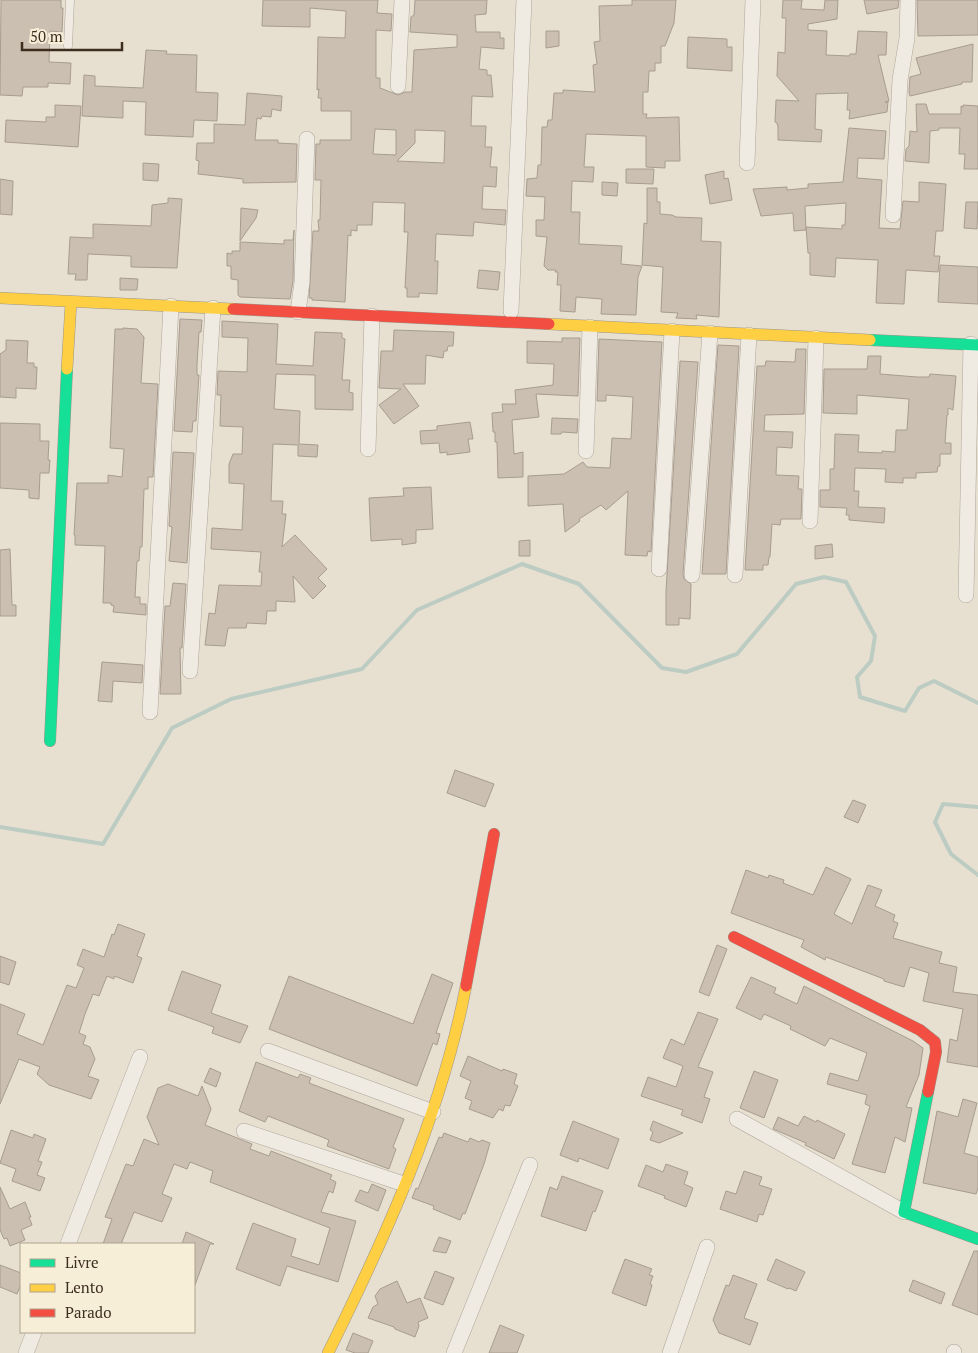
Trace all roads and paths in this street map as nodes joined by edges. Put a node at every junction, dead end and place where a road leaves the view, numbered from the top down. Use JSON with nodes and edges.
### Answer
{"nodes":[{"id":1,"x":70,"y":0,"type":"edge"},
{"id":2,"x":402,"y":0,"type":"edge"},
{"id":3,"x":524,"y":0,"type":"edge"},
{"id":4,"x":753,"y":0,"type":"edge"},
{"id":5,"x":908,"y":0,"type":"edge"},
{"id":6,"x":68,"y":46,"type":"dead end"},
{"id":7,"x":398,"y":86,"type":"dead end"},
{"id":8,"x":306,"y":138,"type":"dead end"},
{"id":9,"x":746,"y":163,"type":"dead end"},
{"id":10,"x":893,"y":214,"type":"dead end"},
{"id":11,"x":0,"y":298,"type":"edge"},
{"id":12,"x":71,"y":302,"type":"junction"},
{"id":13,"x":171,"y":306,"type":"junction"},
{"id":14,"x":214,"y":308,"type":"junction"},
{"id":15,"x":511,"y":311,"type":"dead end"},
{"id":16,"x":298,"y":312,"type":"junction"},
{"id":17,"x":372,"y":316,"type":"junction"},
{"id":18,"x":590,"y":327,"type":"junction"},
{"id":19,"x":672,"y":331,"type":"junction"},
{"id":20,"x":710,"y":333,"type":"junction"},
{"id":21,"x":749,"y":335,"type":"junction"},
{"id":22,"x":816,"y":338,"type":"junction"},
{"id":23,"x":975,"y":345,"type":"edge"},
{"id":24,"x":368,"y":449,"type":"dead end"},
{"id":25,"x":586,"y":451,"type":"dead end"},
{"id":26,"x":810,"y":521,"type":"dead end"},
{"id":27,"x":659,"y":569,"type":"dead end"},
{"id":28,"x":692,"y":575,"type":"dead end"},
{"id":29,"x":735,"y":575,"type":"dead end"},
{"id":30,"x":966,"y":596,"type":"dead end"},
{"id":31,"x":190,"y":671,"type":"dead end"},
{"id":32,"x":150,"y":712,"type":"dead end"},
{"id":33,"x":50,"y":741,"type":"dead end"},
{"id":34,"x":494,"y":834,"type":"dead end"},
{"id":35,"x":734,"y":937,"type":"dead end"},
{"id":36,"x":268,"y":1051,"type":"dead end"},
{"id":37,"x":140,"y":1057,"type":"dead end"},
{"id":38,"x":432,"y":1112,"type":"junction"},
{"id":39,"x":737,"y":1119,"type":"dead end"},
{"id":40,"x":244,"y":1131,"type":"dead end"},
{"id":41,"x":530,"y":1165,"type":"dead end"},
{"id":42,"x":404,"y":1184,"type":"junction"},
{"id":43,"x":904,"y":1212,"type":"junction"},
{"id":44,"x":978,"y":1240,"type":"edge"},
{"id":45,"x":68,"y":1243,"type":"edge"},
{"id":46,"x":707,"y":1246,"type":"dead end"},
{"id":47,"x":34,"y":1333,"type":"edge"},
{"id":48,"x":26,"y":1353,"type":"edge"},
{"id":49,"x":328,"y":1353,"type":"edge"},
{"id":50,"x":454,"y":1353,"type":"edge"},
{"id":51,"x":670,"y":1353,"type":"edge"}],
"edges":[{"from":1,"to":6,"type":"lane"},
{"from":2,"to":7,"type":"street"},
{"from":3,"to":15,"type":"street"},
{"from":4,"to":9,"type":"street"},
{"from":5,"to":10,"type":"street"},
{"from":8,"to":16,"type":"street"},
{"from":11,"to":12,"type":"street"},
{"from":12,"to":13,"type":"street"},
{"from":12,"to":33,"type":"street"},
{"from":13,"to":14,"type":"street"},
{"from":13,"to":32,"type":"street"},
{"from":14,"to":16,"type":"street"},
{"from":14,"to":31,"type":"street"},
{"from":16,"to":17,"type":"street"},
{"from":17,"to":18,"type":"street"},
{"from":17,"to":24,"type":"street"},
{"from":18,"to":19,"type":"street"},
{"from":18,"to":25,"type":"street"},
{"from":19,"to":20,"type":"street"},
{"from":19,"to":27,"type":"street"},
{"from":20,"to":21,"type":"street"},
{"from":20,"to":28,"type":"street"},
{"from":21,"to":22,"type":"street"},
{"from":21,"to":29,"type":"street"},
{"from":22,"to":23,"type":"street"},
{"from":22,"to":26,"type":"street"},
{"from":23,"to":30,"type":"street"},
{"from":34,"to":38,"type":"street"},
{"from":35,"to":43,"type":"street"},
{"from":36,"to":38,"type":"street"},
{"from":37,"to":45,"type":"street"},
{"from":38,"to":42,"type":"street"},
{"from":39,"to":43,"type":"street"},
{"from":40,"to":42,"type":"street"},
{"from":41,"to":50,"type":"street"},
{"from":42,"to":49,"type":"street"},
{"from":43,"to":44,"type":"street"},
{"from":46,"to":51,"type":"street"},
{"from":47,"to":48,"type":"street"}]}
